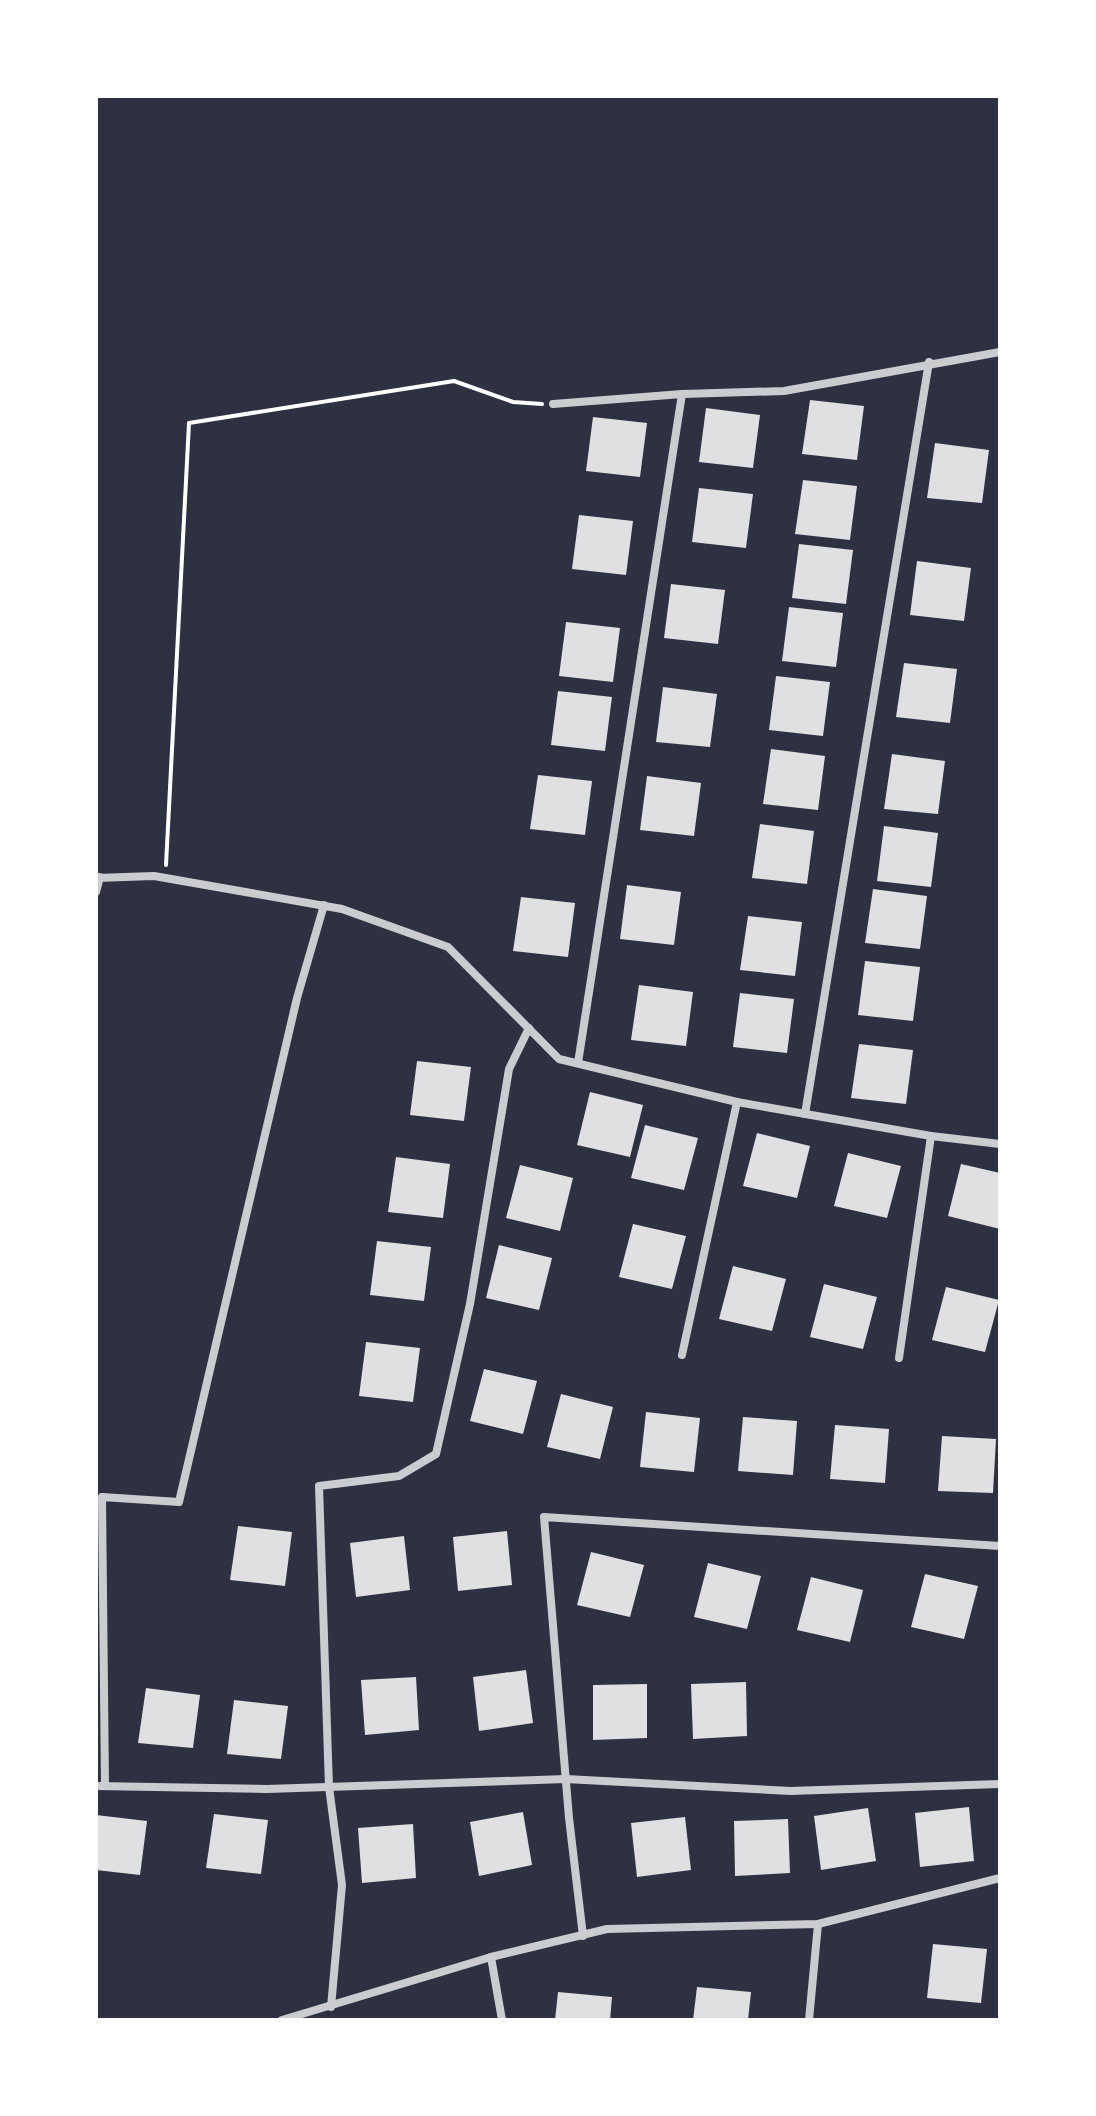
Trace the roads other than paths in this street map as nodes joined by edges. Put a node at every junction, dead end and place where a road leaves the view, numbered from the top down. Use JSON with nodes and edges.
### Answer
{"nodes":[{"id":1,"x":1000,"y":352,"type":"edge"},
{"id":2,"x":929,"y":362,"type":"junction"},
{"id":3,"x":682,"y":394,"type":"junction"},
{"id":4,"x":553,"y":404,"type":"road end"},
{"id":5,"x":98,"y":878,"type":"edge"},
{"id":6,"x":96,"y":892,"type":"edge"},
{"id":7,"x":324,"y":905,"type":"junction"},
{"id":8,"x":529,"y":1028,"type":"junction"},
{"id":9,"x":578,"y":1063,"type":"junction"},
{"id":10,"x":737,"y":1102,"type":"junction"},
{"id":11,"x":805,"y":1114,"type":"junction"},
{"id":12,"x":931,"y":1136,"type":"junction"},
{"id":13,"x":1000,"y":1144,"type":"edge"},
{"id":14,"x":682,"y":1355,"type":"dead end"},
{"id":15,"x":899,"y":1358,"type":"dead end"},
{"id":16,"x":1000,"y":1546,"type":"edge"},
{"id":17,"x":566,"y":1779,"type":"junction"},
{"id":18,"x":1000,"y":1784,"type":"edge"},
{"id":19,"x":101,"y":1786,"type":"edge"},
{"id":20,"x":329,"y":1787,"type":"junction"},
{"id":21,"x":1000,"y":1878,"type":"edge"},
{"id":22,"x":818,"y":1924,"type":"junction"},
{"id":23,"x":583,"y":1936,"type":"junction"},
{"id":24,"x":491,"y":1957,"type":"junction"},
{"id":25,"x":331,"y":2007,"type":"junction"},
{"id":26,"x":282,"y":2020,"type":"edge"},
{"id":27,"x":502,"y":2020,"type":"edge"},
{"id":28,"x":809,"y":2020,"type":"edge"}],
"edges":[{"from":1,"to":2,"type":"street"},
{"from":2,"to":3,"type":"street"},
{"from":2,"to":11,"type":"street"},
{"from":3,"to":4,"type":"street"},
{"from":3,"to":9,"type":"street"},
{"from":5,"to":6,"type":"street"},
{"from":5,"to":7,"type":"street"},
{"from":7,"to":8,"type":"street"},
{"from":7,"to":19,"type":"street"},
{"from":8,"to":9,"type":"street"},
{"from":8,"to":20,"type":"street"},
{"from":9,"to":10,"type":"street"},
{"from":10,"to":11,"type":"street"},
{"from":10,"to":14,"type":"street"},
{"from":11,"to":12,"type":"street"},
{"from":12,"to":13,"type":"street"},
{"from":12,"to":15,"type":"street"},
{"from":16,"to":17,"type":"street"},
{"from":17,"to":18,"type":"street"},
{"from":17,"to":20,"type":"street"},
{"from":17,"to":23,"type":"street"},
{"from":19,"to":20,"type":"street"},
{"from":20,"to":25,"type":"street"},
{"from":21,"to":22,"type":"street"},
{"from":22,"to":23,"type":"street"},
{"from":22,"to":28,"type":"street"},
{"from":23,"to":24,"type":"street"},
{"from":24,"to":25,"type":"street"},
{"from":24,"to":27,"type":"street"},
{"from":25,"to":26,"type":"street"}]}
